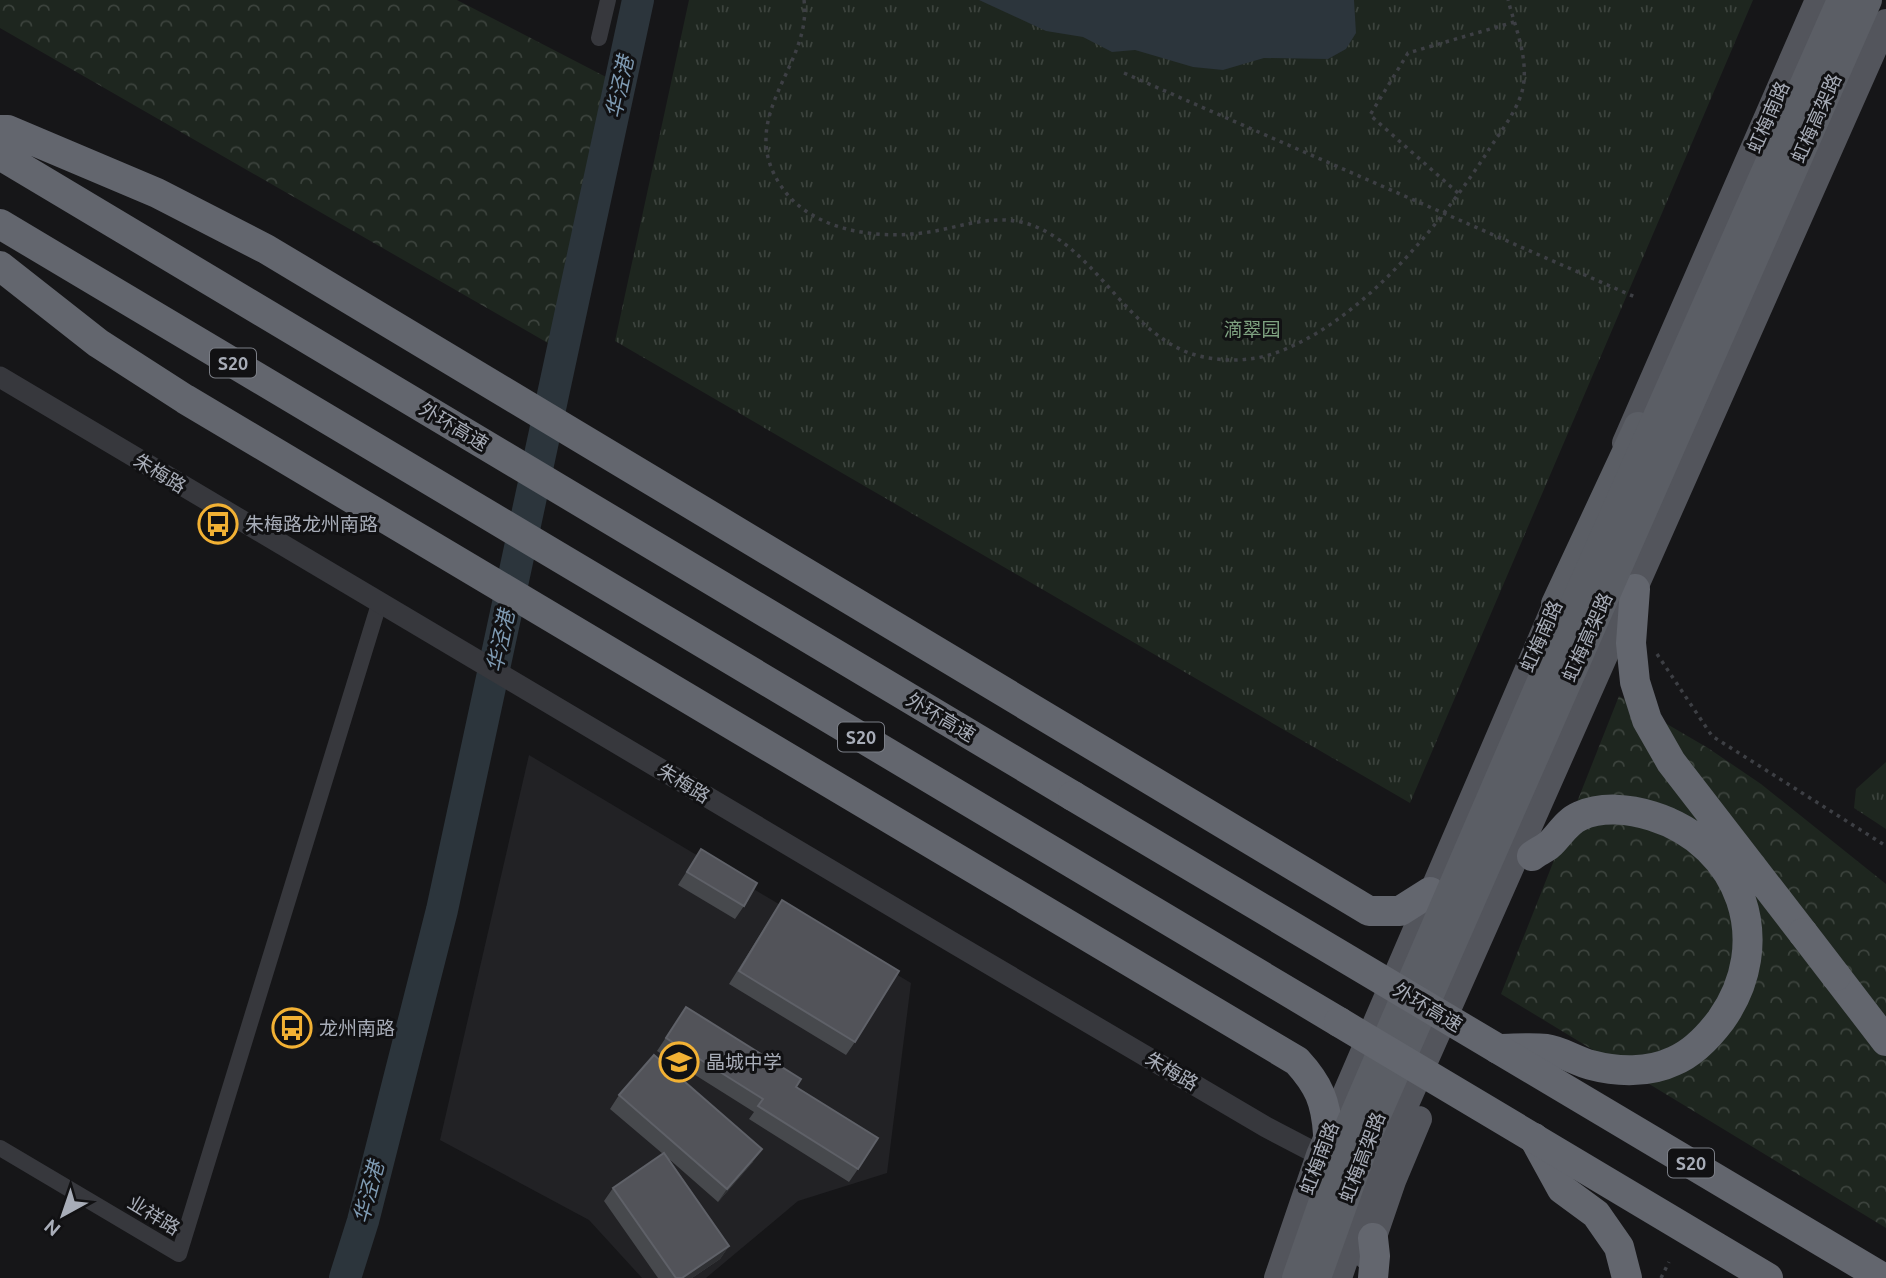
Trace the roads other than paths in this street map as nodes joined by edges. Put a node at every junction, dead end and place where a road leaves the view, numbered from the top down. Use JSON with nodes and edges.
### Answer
{"nodes":[{"id":1,"x":608,"y":0,"type":"edge"},
{"id":2,"x":1818,"y":0,"type":"edge"},
{"id":3,"x":1828,"y":0,"type":"edge"},
{"id":4,"x":1841,"y":0,"type":"edge"},
{"id":5,"x":1868,"y":0,"type":"edge"},
{"id":6,"x":1886,"y":22,"type":"edge"},
{"id":7,"x":599,"y":38,"type":"dead end"},
{"id":8,"x":0,"y":130,"type":"edge"},
{"id":9,"x":0,"y":155,"type":"edge"},
{"id":10,"x":0,"y":224,"type":"edge"},
{"id":11,"x":0,"y":266,"type":"edge"},
{"id":12,"x":0,"y":377,"type":"edge"},
{"id":13,"x":1635,"y":589,"type":"junction"},
{"id":14,"x":379,"y":604,"type":"junction"},
{"id":15,"x":1555,"y":604,"type":"junction"},
{"id":16,"x":1612,"y":642,"type":"junction"},
{"id":17,"x":1531,"y":856,"type":"junction"},
{"id":18,"x":1430,"y":892,"type":"junction"},
{"id":19,"x":1886,"y":1041,"type":"edge"},
{"id":20,"x":1498,"y":1049,"type":"junction"},
{"id":21,"x":1534,"y":1138,"type":"junction"},
{"id":22,"x":1323,"y":1145,"type":"junction"},
{"id":23,"x":0,"y":1148,"type":"edge"},
{"id":24,"x":1371,"y":1183,"type":"junction"},
{"id":25,"x":1373,"y":1238,"type":"junction"},
{"id":26,"x":1276,"y":1278,"type":"edge"},
{"id":27,"x":1296,"y":1278,"type":"edge"},
{"id":28,"x":1317,"y":1278,"type":"edge"},
{"id":29,"x":1339,"y":1278,"type":"edge"},
{"id":30,"x":1360,"y":1278,"type":"edge"},
{"id":31,"x":1373,"y":1278,"type":"edge"},
{"id":32,"x":1627,"y":1278,"type":"edge"},
{"id":33,"x":1768,"y":1278,"type":"edge"},
{"id":34,"x":1883,"y":1278,"type":"edge"}],
"edges":[{"from":1,"to":7,"type":"street"},
{"from":2,"to":15,"type":"main road","name":"虹梅南路"},
{"from":3,"to":15,"type":"highway"},
{"from":4,"to":27,"type":"highway","name":"虹梅高架路","bridge":true},
{"from":5,"to":28,"type":"highway","name":"虹梅高架路","bridge":true},
{"from":6,"to":13,"type":"main road"},
{"from":8,"to":18,"type":"highway"},
{"from":9,"to":20,"type":"highway","name":"外环高速","number":"S20","bridge":true},
{"from":10,"to":21,"type":"highway","number":"S20","bridge":true},
{"from":11,"to":22,"type":"highway"},
{"from":12,"to":14,"type":"street","name":"朱梅路"},
{"from":13,"to":16,"type":"main road"},
{"from":13,"to":19,"type":"highway","bridge":true},
{"from":14,"to":22,"type":"street","name":"朱梅路"},
{"from":14,"to":23,"type":"street","name":"业祥路"},
{"from":15,"to":18,"type":"main road","name":"虹梅南路"},
{"from":16,"to":17,"type":"main road"},
{"from":16,"to":24,"type":"main road"},
{"from":17,"to":20,"type":"highway"},
{"from":17,"to":25,"type":"main road"},
{"from":18,"to":22,"type":"main road","name":"虹梅南路"},
{"from":20,"to":34,"type":"highway","name":"外环高速","number":"S20","bridge":true},
{"from":21,"to":32,"type":"highway"},
{"from":21,"to":33,"type":"highway","number":"S20","bridge":true},
{"from":22,"to":24,"type":"street","name":"朱梅路"},
{"from":22,"to":26,"type":"main road","name":"虹梅南路"},
{"from":24,"to":29,"type":"main road"},
{"from":25,"to":30,"type":"main road"},
{"from":25,"to":31,"type":"highway"}]}
